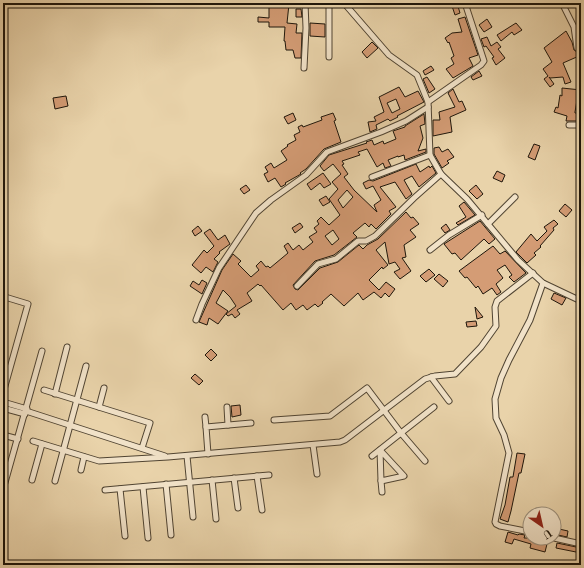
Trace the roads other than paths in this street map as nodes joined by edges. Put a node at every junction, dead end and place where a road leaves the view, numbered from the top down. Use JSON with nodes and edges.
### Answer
{"nodes":[{"id":1,"x":305,"y":3,"type":"edge"},
{"id":2,"x":329,"y":3,"type":"edge"},
{"id":3,"x":344,"y":3,"type":"edge"},
{"id":4,"x":465,"y":3,"type":"edge"},
{"id":5,"x":562,"y":3,"type":"edge"},
{"id":6,"x":577,"y":48,"type":"dead end"},
{"id":7,"x":329,"y":57,"type":"dead end"},
{"id":8,"x":304,"y":68,"type":"dead end"},
{"id":9,"x":428,"y":104,"type":"junction"},
{"id":10,"x":569,"y":125,"type":"dead end"},
{"id":11,"x":581,"y":125,"type":"edge"},
{"id":12,"x":430,"y":155,"type":"junction"},
{"id":13,"x":442,"y":174,"type":"junction"},
{"id":14,"x":372,"y":177,"type":"dead end"},
{"id":15,"x":515,"y":197,"type":"dead end"},
{"id":16,"x":482,"y":216,"type":"junction"},
{"id":17,"x":488,"y":224,"type":"junction"},
{"id":18,"x":430,"y":250,"type":"dead end"},
{"id":19,"x":533,"y":273,"type":"junction"},
{"id":20,"x":543,"y":282,"type":"junction"},
{"id":21,"x":297,"y":286,"type":"dead end"},
{"id":22,"x":581,"y":300,"type":"edge"},
{"id":23,"x":3,"y":304,"type":"edge"},
{"id":24,"x":196,"y":320,"type":"dead end"},
{"id":25,"x":67,"y":347,"type":"dead end"},
{"id":26,"x":42,"y":350,"type":"dead end"},
{"id":27,"x":86,"y":366,"type":"dead end"},
{"id":28,"x":5,"y":376,"type":"edge"},
{"id":29,"x":432,"y":377,"type":"junction"},
{"id":30,"x":104,"y":388,"type":"dead end"},
{"id":31,"x":44,"y":390,"type":"dead end"},
{"id":32,"x":3,"y":393,"type":"edge"},
{"id":33,"x":55,"y":394,"type":"junction"},
{"id":34,"x":77,"y":400,"type":"junction"},
{"id":35,"x":449,"y":401,"type":"dead end"},
{"id":36,"x":3,"y":402,"type":"edge"},
{"id":37,"x":99,"y":407,"type":"junction"},
{"id":38,"x":227,"y":407,"type":"dead end"},
{"id":39,"x":434,"y":407,"type":"dead end"},
{"id":40,"x":3,"y":408,"type":"edge"},
{"id":41,"x":384,"y":410,"type":"junction"},
{"id":42,"x":26,"y":411,"type":"junction"},
{"id":43,"x":205,"y":417,"type":"dead end"},
{"id":44,"x":274,"y":420,"type":"dead end"},
{"id":45,"x":252,"y":423,"type":"dead end"},
{"id":46,"x":71,"y":425,"type":"junction"},
{"id":47,"x":228,"y":425,"type":"junction"},
{"id":48,"x":206,"y":427,"type":"junction"},
{"id":49,"x":401,"y":433,"type":"junction"},
{"id":50,"x":3,"y":434,"type":"edge"},
{"id":51,"x":18,"y":439,"type":"junction"},
{"id":52,"x":32,"y":441,"type":"dead end"},
{"id":53,"x":42,"y":444,"type":"junction"},
{"id":54,"x":313,"y":445,"type":"junction"},
{"id":55,"x":142,"y":448,"type":"junction"},
{"id":56,"x":64,"y":450,"type":"junction"},
{"id":57,"x":380,"y":450,"type":"junction"},
{"id":58,"x":208,"y":454,"type":"junction"},
{"id":59,"x":187,"y":456,"type":"junction"},
{"id":60,"x":372,"y":456,"type":"dead end"},
{"id":61,"x":84,"y":457,"type":"junction"},
{"id":62,"x":168,"y":457,"type":"junction"},
{"id":63,"x":425,"y":461,"type":"dead end"},
{"id":64,"x":81,"y":470,"type":"dead end"},
{"id":65,"x":317,"y":474,"type":"dead end"},
{"id":66,"x":269,"y":475,"type":"dead end"},
{"id":67,"x":257,"y":476,"type":"junction"},
{"id":68,"x":234,"y":478,"type":"junction"},
{"id":69,"x":32,"y":480,"type":"dead end"},
{"id":70,"x":212,"y":480,"type":"junction"},
{"id":71,"x":55,"y":481,"type":"dead end"},
{"id":72,"x":381,"y":481,"type":"junction"},
{"id":73,"x":189,"y":482,"type":"junction"},
{"id":74,"x":166,"y":484,"type":"junction"},
{"id":75,"x":4,"y":486,"type":"dead end"},
{"id":76,"x":142,"y":487,"type":"junction"},
{"id":77,"x":120,"y":489,"type":"junction"},
{"id":78,"x":105,"y":490,"type":"dead end"},
{"id":79,"x":382,"y":492,"type":"dead end"},
{"id":80,"x":238,"y":508,"type":"dead end"},
{"id":81,"x":262,"y":510,"type":"dead end"},
{"id":82,"x":193,"y":517,"type":"dead end"},
{"id":83,"x":216,"y":519,"type":"dead end"},
{"id":84,"x":522,"y":530,"type":"edge"},
{"id":85,"x":171,"y":535,"type":"dead end"},
{"id":86,"x":125,"y":536,"type":"dead end"},
{"id":87,"x":148,"y":538,"type":"dead end"},
{"id":88,"x":562,"y":540,"type":"edge"},
{"id":89,"x":581,"y":544,"type":"edge"}],
"edges":[{"from":1,"to":8,"type":"street"},
{"from":2,"to":7,"type":"street"},
{"from":3,"to":9,"type":"street"},
{"from":4,"to":9,"type":"street"},
{"from":5,"to":6,"type":"street"},
{"from":9,"to":12,"type":"street"},
{"from":9,"to":24,"type":"street"},
{"from":10,"to":11,"type":"street"},
{"from":12,"to":13,"type":"street"},
{"from":12,"to":14,"type":"street"},
{"from":13,"to":16,"type":"street"},
{"from":13,"to":21,"type":"street"},
{"from":15,"to":17,"type":"street"},
{"from":16,"to":17,"type":"street"},
{"from":16,"to":18,"type":"street"},
{"from":17,"to":19,"type":"street"},
{"from":19,"to":20,"type":"street"},
{"from":19,"to":29,"type":"street"},
{"from":20,"to":22,"type":"street"},
{"from":20,"to":84,"type":"street"},
{"from":23,"to":28,"type":"street"},
{"from":25,"to":33,"type":"street"},
{"from":26,"to":42,"type":"street"},
{"from":27,"to":34,"type":"street"},
{"from":28,"to":32,"type":"street"},
{"from":29,"to":35,"type":"street"},
{"from":29,"to":41,"type":"street"},
{"from":30,"to":37,"type":"street"},
{"from":31,"to":33,"type":"street"},
{"from":33,"to":34,"type":"street"},
{"from":34,"to":37,"type":"street"},
{"from":34,"to":46,"type":"street"},
{"from":36,"to":42,"type":"street"},
{"from":37,"to":55,"type":"street"},
{"from":38,"to":47,"type":"street"},
{"from":39,"to":49,"type":"street"},
{"from":40,"to":42,"type":"street"},
{"from":41,"to":44,"type":"street"},
{"from":41,"to":49,"type":"street"},
{"from":41,"to":54,"type":"street"},
{"from":42,"to":46,"type":"street"},
{"from":42,"to":51,"type":"street"},
{"from":43,"to":48,"type":"street"},
{"from":45,"to":47,"type":"street"},
{"from":46,"to":55,"type":"street"},
{"from":46,"to":56,"type":"street"},
{"from":47,"to":48,"type":"street"},
{"from":48,"to":58,"type":"street"},
{"from":49,"to":57,"type":"street"},
{"from":49,"to":63,"type":"street"},
{"from":50,"to":51,"type":"street"},
{"from":51,"to":75,"type":"street"},
{"from":52,"to":53,"type":"street"},
{"from":53,"to":56,"type":"street"},
{"from":53,"to":69,"type":"street"},
{"from":54,"to":58,"type":"street"},
{"from":54,"to":65,"type":"street"},
{"from":55,"to":62,"type":"street"},
{"from":56,"to":61,"type":"street"},
{"from":56,"to":71,"type":"street"},
{"from":57,"to":60,"type":"street"},
{"from":57,"to":72,"type":"street"},
{"from":57,"to":72,"type":"street"},
{"from":58,"to":59,"type":"street"},
{"from":59,"to":62,"type":"street"},
{"from":59,"to":73,"type":"street"},
{"from":61,"to":62,"type":"street"},
{"from":61,"to":64,"type":"street"},
{"from":66,"to":67,"type":"street"},
{"from":67,"to":68,"type":"street"},
{"from":67,"to":81,"type":"street"},
{"from":68,"to":70,"type":"street"},
{"from":68,"to":80,"type":"street"},
{"from":70,"to":73,"type":"street"},
{"from":70,"to":83,"type":"street"},
{"from":72,"to":79,"type":"street"},
{"from":73,"to":74,"type":"street"},
{"from":73,"to":82,"type":"street"},
{"from":74,"to":76,"type":"street"},
{"from":74,"to":85,"type":"street"},
{"from":76,"to":77,"type":"street"},
{"from":76,"to":87,"type":"street"},
{"from":77,"to":78,"type":"street"},
{"from":77,"to":86,"type":"street"},
{"from":88,"to":89,"type":"street"}]}
